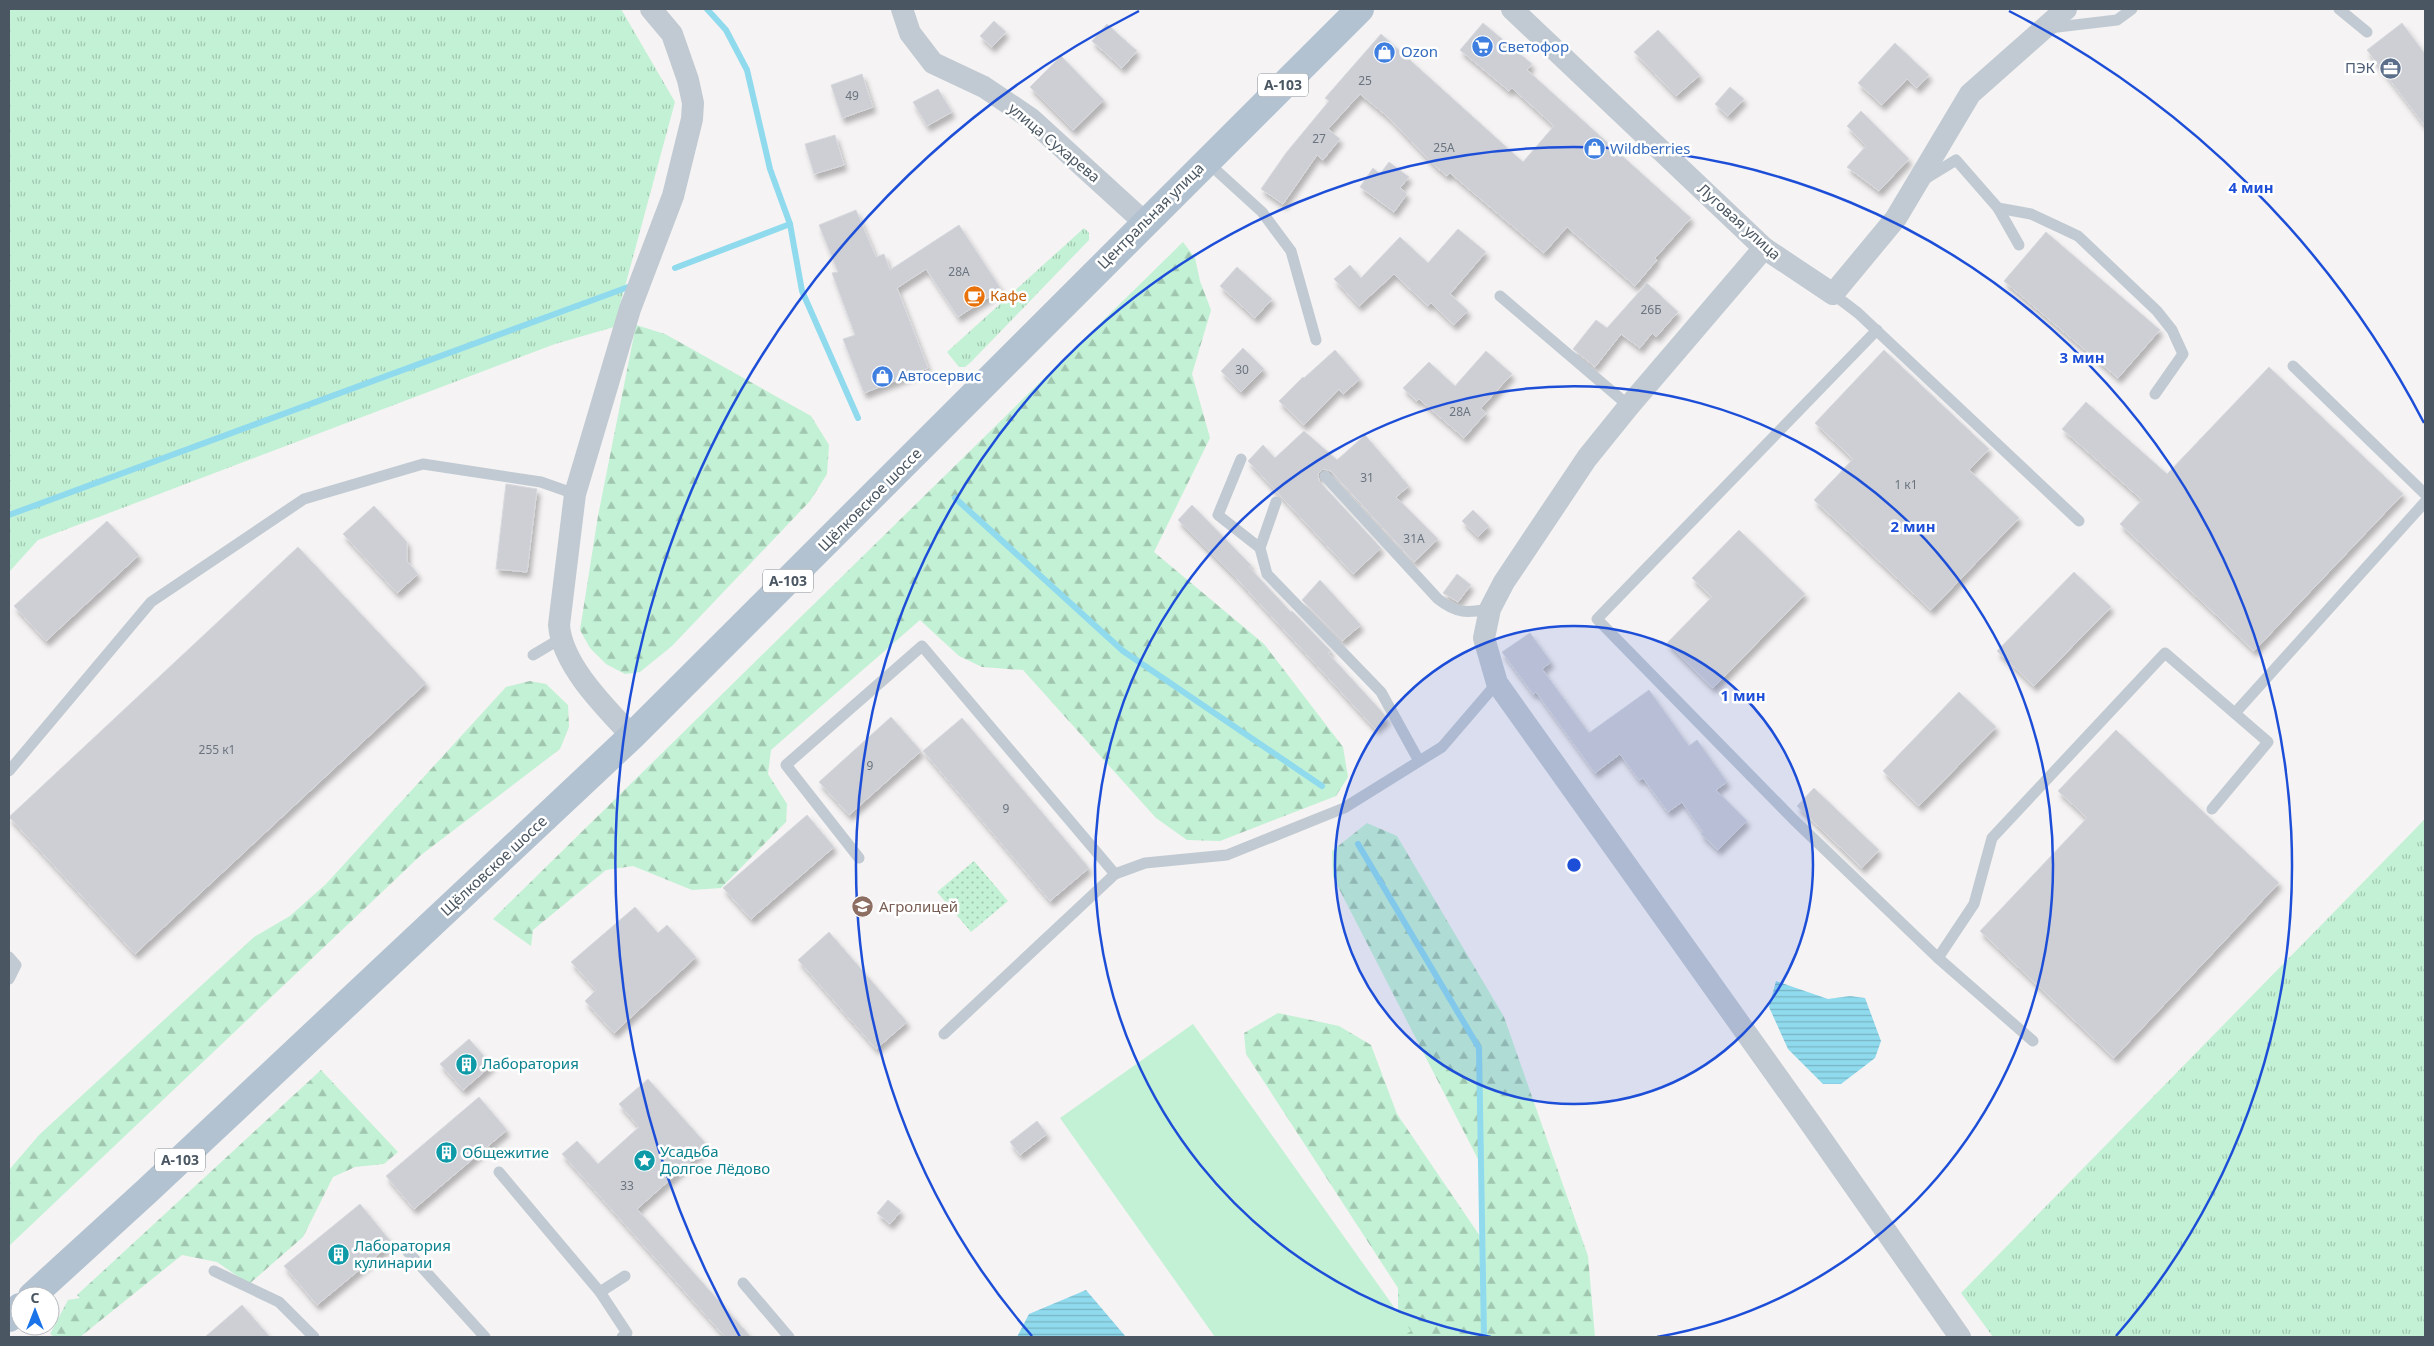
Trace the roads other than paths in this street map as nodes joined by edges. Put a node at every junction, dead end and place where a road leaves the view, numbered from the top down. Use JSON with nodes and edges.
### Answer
{"nodes":[{"id":1,"x":651,"y":9,"type":"edge"},
{"id":2,"x":902,"y":9,"type":"edge"},
{"id":3,"x":1360,"y":9,"type":"edge"},
{"id":4,"x":1512,"y":9,"type":"edge"},
{"id":5,"x":2132,"y":9,"type":"edge"},
{"id":6,"x":2339,"y":9,"type":"edge"},
{"id":7,"x":2053,"y":15,"type":"edge"},
{"id":8,"x":2368,"y":32,"type":"dead end"},
{"id":9,"x":1206,"y":161,"type":"junction"},
{"id":10,"x":1914,"y":185,"type":"junction"},
{"id":11,"x":1998,"y":208,"type":"junction"},
{"id":12,"x":1144,"y":222,"type":"junction"},
{"id":13,"x":2019,"y":246,"type":"dead end"},
{"id":14,"x":1764,"y":248,"type":"junction"},
{"id":15,"x":1833,"y":294,"type":"junction"},
{"id":16,"x":1500,"y":296,"type":"dead end"},
{"id":17,"x":1877,"y":330,"type":"junction"},
{"id":18,"x":1316,"y":340,"type":"dead end"},
{"id":19,"x":2293,"y":366,"type":"dead end"},
{"id":20,"x":2155,"y":394,"type":"dead end"},
{"id":21,"x":1628,"y":406,"type":"junction"},
{"id":22,"x":945,"y":425,"type":"joint"},
{"id":23,"x":1241,"y":459,"type":"dead end"},
{"id":24,"x":1325,"y":476,"type":"dead end"},
{"id":25,"x":575,"y":494,"type":"junction"},
{"id":26,"x":2425,"y":494,"type":"edge"},
{"id":27,"x":1276,"y":502,"type":"dead end"},
{"id":28,"x":2425,"y":502,"type":"edge"},
{"id":29,"x":2079,"y":521,"type":"dead end"},
{"id":30,"x":1260,"y":548,"type":"junction"},
{"id":31,"x":1490,"y":609,"type":"junction"},
{"id":32,"x":560,"y":639,"type":"junction"},
{"id":33,"x":533,"y":655,"type":"dead end"},
{"id":34,"x":1497,"y":683,"type":"junction"},
{"id":35,"x":2235,"y":713,"type":"junction"},
{"id":36,"x":632,"y":736,"type":"junction"},
{"id":37,"x":1419,"y":761,"type":"junction"},
{"id":38,"x":9,"y":771,"type":"edge"},
{"id":39,"x":2212,"y":809,"type":"dead end"},
{"id":40,"x":859,"y":858,"type":"dead end"},
{"id":41,"x":1115,"y":874,"type":"junction"},
{"id":42,"x":9,"y":957,"type":"edge"},
{"id":43,"x":1938,"y":958,"type":"junction"},
{"id":44,"x":9,"y":979,"type":"edge"},
{"id":45,"x":944,"y":1034,"type":"dead end"},
{"id":46,"x":2033,"y":1041,"type":"dead end"},
{"id":47,"x":498,"y":1172,"type":"dead end"},
{"id":48,"x":408,"y":1252,"type":"dead end"},
{"id":49,"x":214,"y":1270,"type":"dead end"},
{"id":50,"x":625,"y":1276,"type":"dead end"},
{"id":51,"x":743,"y":1282,"type":"dead end"},
{"id":52,"x":43,"y":1286,"type":"edge"},
{"id":53,"x":600,"y":1292,"type":"junction"},
{"id":54,"x":314,"y":1337,"type":"edge"},
{"id":55,"x":485,"y":1337,"type":"edge"},
{"id":56,"x":622,"y":1337,"type":"edge"},
{"id":57,"x":789,"y":1337,"type":"edge"},
{"id":58,"x":1960,"y":1337,"type":"edge"}],
"edges":[{"from":1,"to":25,"type":"street"},
{"from":2,"to":12,"type":"street","name":"улица Сухарева"},
{"from":3,"to":9,"type":"main road","name":"Центральная улица","number":"А-103"},
{"from":4,"to":14,"type":"street","name":"Луговая улица"},
{"from":5,"to":7,"type":"lane"},
{"from":6,"to":8,"type":"lane"},
{"from":7,"to":10,"type":"street"},
{"from":9,"to":12,"type":"main road","name":"Центральная улица","number":"А-103"},
{"from":9,"to":18,"type":"lane"},
{"from":10,"to":11,"type":"lane"},
{"from":10,"to":15,"type":"street"},
{"from":11,"to":13,"type":"lane"},
{"from":11,"to":20,"type":"lane"},
{"from":12,"to":22,"type":"main road","name":"Центральная улица","number":"А-103"},
{"from":14,"to":15,"type":"street","name":"Луговая улица"},
{"from":14,"to":21,"type":"street"},
{"from":15,"to":17,"type":"lane"},
{"from":16,"to":21,"type":"lane"},
{"from":17,"to":29,"type":"lane"},
{"from":17,"to":43,"type":"lane"},
{"from":19,"to":26,"type":"lane"},
{"from":21,"to":31,"type":"street"},
{"from":22,"to":36,"type":"main road","name":"Щёлковское шоссе","number":"А-103"},
{"from":23,"to":30,"type":"lane"},
{"from":24,"to":31,"type":"lane"},
{"from":25,"to":32,"type":"street"},
{"from":25,"to":38,"type":"lane"},
{"from":27,"to":30,"type":"lane"},
{"from":28,"to":35,"type":"lane"},
{"from":30,"to":37,"type":"lane"},
{"from":31,"to":34,"type":"street"},
{"from":32,"to":33,"type":"lane"},
{"from":32,"to":36,"type":"street"},
{"from":34,"to":37,"type":"lane"},
{"from":34,"to":58,"type":"street"},
{"from":35,"to":39,"type":"lane"},
{"from":35,"to":43,"type":"lane"},
{"from":36,"to":52,"type":"main road","name":"Щёлковское шоссе","number":"А-103"},
{"from":37,"to":41,"type":"lane"},
{"from":40,"to":41,"type":"lane"},
{"from":41,"to":45,"type":"lane"},
{"from":42,"to":44,"type":"lane"},
{"from":43,"to":46,"type":"lane"},
{"from":47,"to":53,"type":"lane"},
{"from":48,"to":55,"type":"lane"},
{"from":49,"to":54,"type":"lane"},
{"from":50,"to":53,"type":"lane"},
{"from":51,"to":57,"type":"lane"},
{"from":53,"to":56,"type":"lane"}]}
